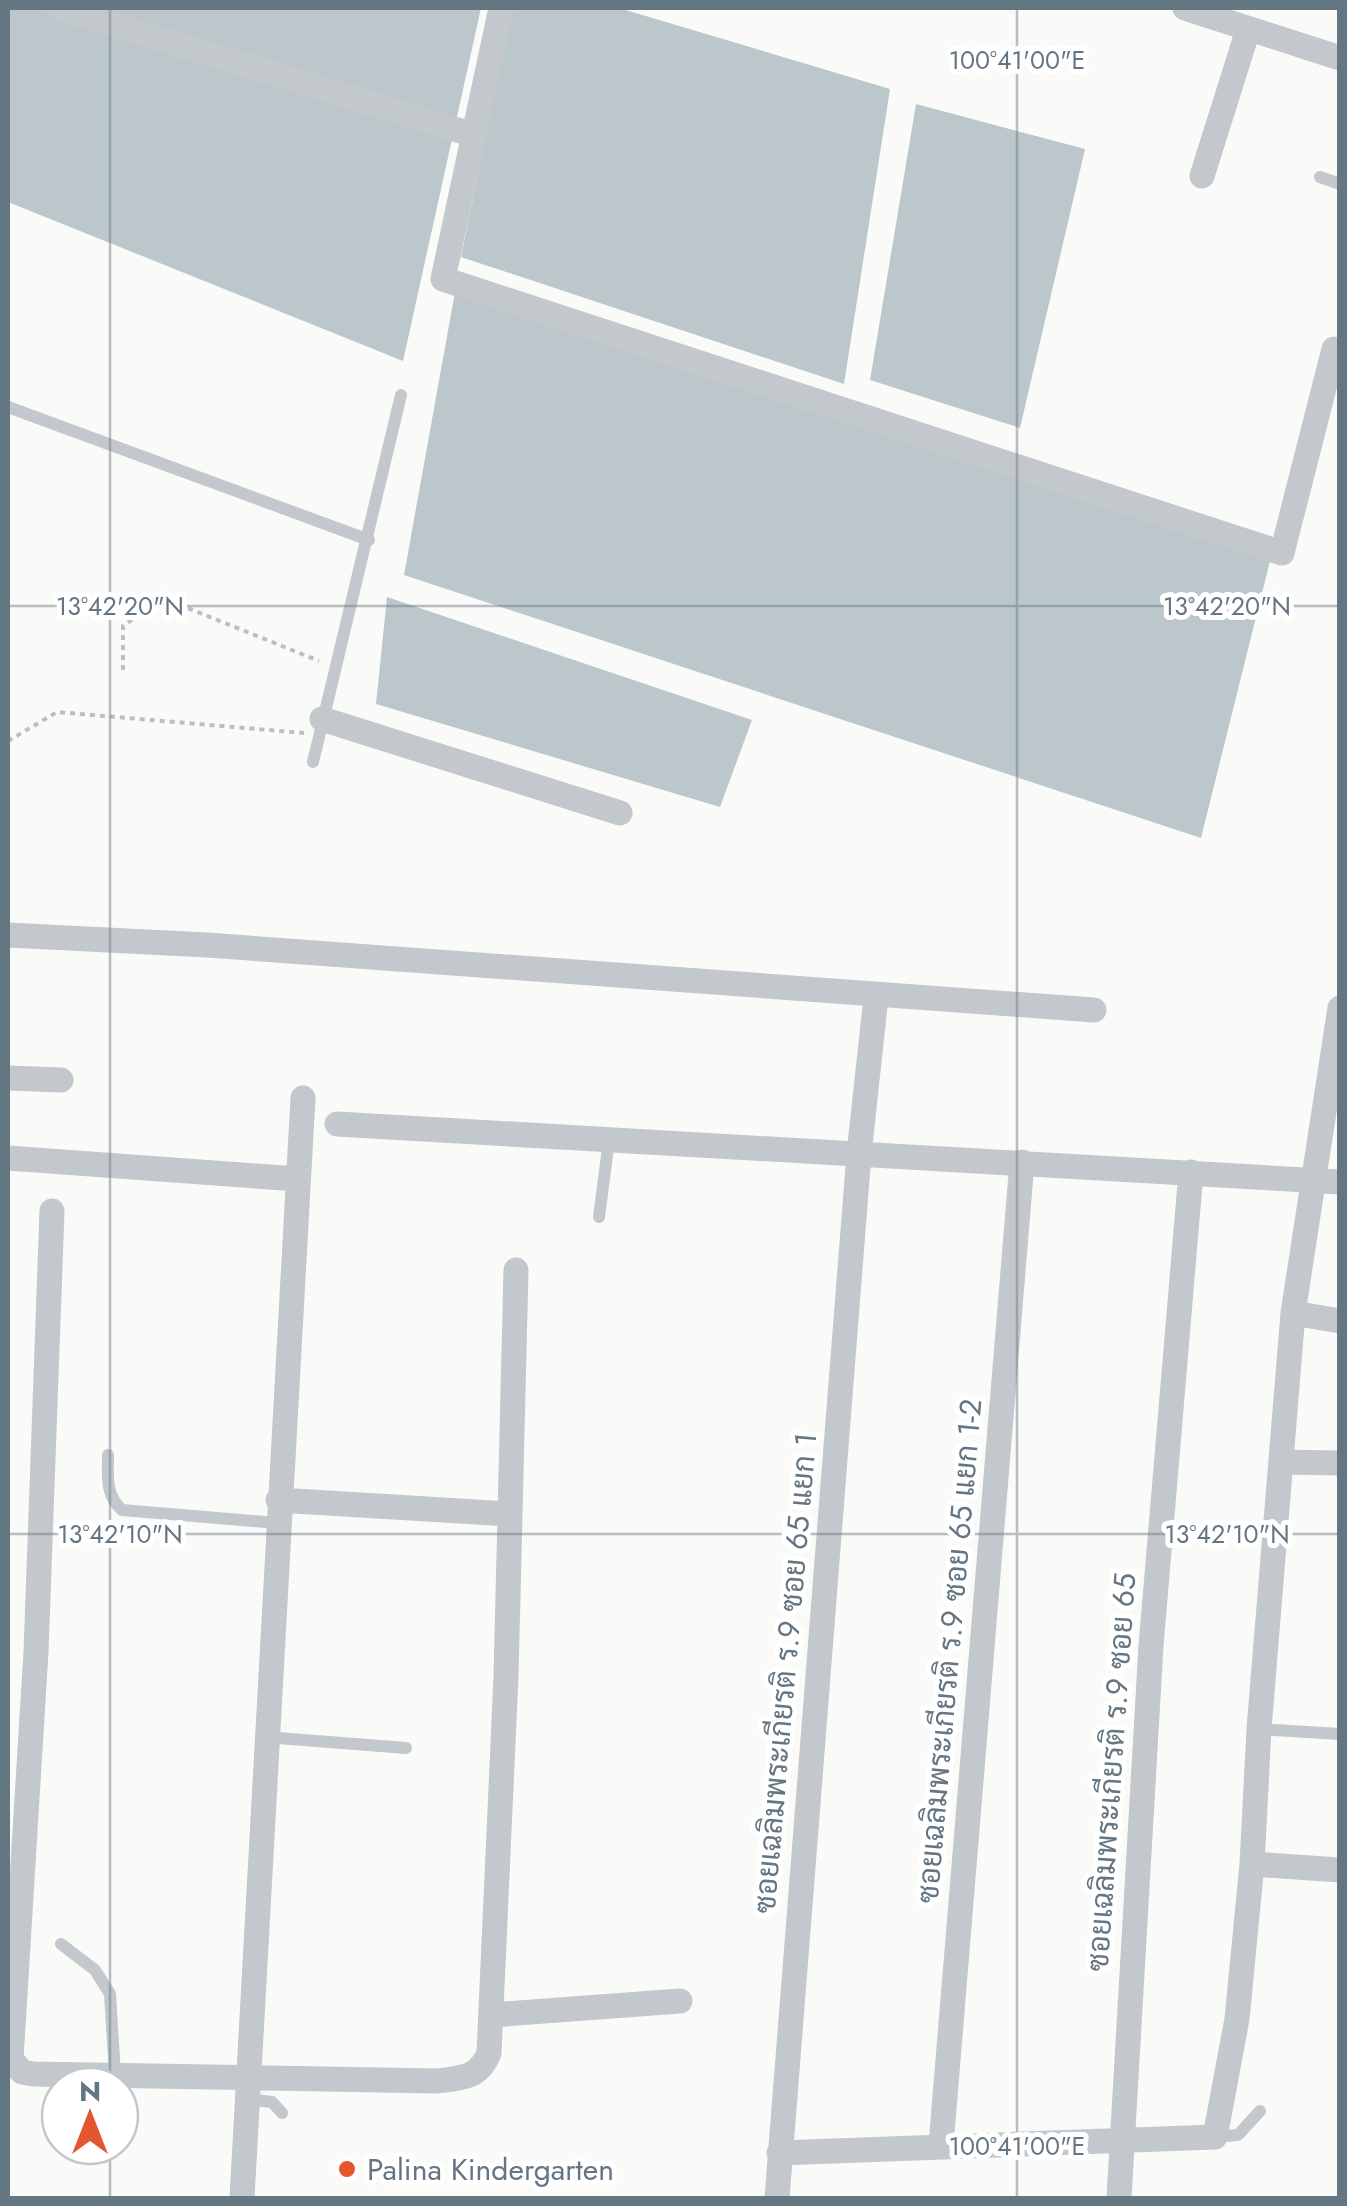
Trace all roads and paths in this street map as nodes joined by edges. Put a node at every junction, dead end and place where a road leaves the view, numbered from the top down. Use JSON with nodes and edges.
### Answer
{"nodes":[{"id":1,"x":59,"y":8,"type":"edge"},
{"id":2,"x":501,"y":8,"type":"edge"},
{"id":3,"x":1185,"y":8,"type":"edge"},
{"id":4,"x":1248,"y":30,"type":"junction"},
{"id":5,"x":1340,"y":58,"type":"edge"},
{"id":6,"x":474,"y":134,"type":"junction"},
{"id":7,"x":1202,"y":176,"type":"dead end"},
{"id":8,"x":1320,"y":176,"type":"dead end"},
{"id":9,"x":1340,"y":184,"type":"edge"},
{"id":10,"x":1334,"y":348,"type":"dead end"},
{"id":11,"x":401,"y":395,"type":"dead end"},
{"id":12,"x":8,"y":407,"type":"edge"},
{"id":13,"x":369,"y":540,"type":"junction"},
{"id":14,"x":333,"y":666,"type":"junction"},
{"id":15,"x":123,"y":670,"type":"dead end"},
{"id":16,"x":320,"y":727,"type":"junction"},
{"id":17,"x":8,"y":741,"type":"edge"},
{"id":18,"x":314,"y":762,"type":"dead end"},
{"id":19,"x":620,"y":813,"type":"dead end"},
{"id":20,"x":8,"y":935,"type":"edge"},
{"id":21,"x":876,"y":997,"type":"junction"},
{"id":22,"x":1340,"y":1008,"type":"edge"},
{"id":23,"x":1094,"y":1010,"type":"dead end"},
{"id":24,"x":1336,"y":1053,"type":"edge"},
{"id":25,"x":8,"y":1078,"type":"edge"},
{"id":26,"x":60,"y":1080,"type":"dead end"},
{"id":27,"x":303,"y":1098,"type":"dead end"},
{"id":28,"x":337,"y":1124,"type":"dead end"},
{"id":29,"x":609,"y":1140,"type":"junction"},
{"id":30,"x":859,"y":1154,"type":"junction"},
{"id":31,"x":8,"y":1158,"type":"edge"},
{"id":32,"x":1022,"y":1162,"type":"junction"},
{"id":33,"x":1190,"y":1172,"type":"junction"},
{"id":34,"x":298,"y":1180,"type":"junction"},
{"id":35,"x":1311,"y":1180,"type":"junction"},
{"id":36,"x":1340,"y":1182,"type":"edge"},
{"id":37,"x":52,"y":1211,"type":"dead end"},
{"id":38,"x":599,"y":1217,"type":"dead end"},
{"id":39,"x":516,"y":1270,"type":"dead end"},
{"id":40,"x":1293,"y":1313,"type":"junction"},
{"id":41,"x":1340,"y":1320,"type":"edge"},
{"id":42,"x":108,"y":1455,"type":"dead end"},
{"id":43,"x":1281,"y":1462,"type":"junction"},
{"id":44,"x":1340,"y":1463,"type":"edge"},
{"id":45,"x":278,"y":1512,"type":"junction"},
{"id":46,"x":509,"y":1514,"type":"junction"},
{"id":47,"x":1259,"y":1729,"type":"junction"},
{"id":48,"x":1340,"y":1734,"type":"edge"},
{"id":49,"x":266,"y":1737,"type":"junction"},
{"id":50,"x":406,"y":1748,"type":"dead end"},
{"id":51,"x":1252,"y":1864,"type":"junction"},
{"id":52,"x":1340,"y":1870,"type":"edge"},
{"id":53,"x":61,"y":1944,"type":"dead end"},
{"id":54,"x":680,"y":2001,"type":"dead end"},
{"id":55,"x":491,"y":2015,"type":"junction"},
{"id":56,"x":114,"y":2066,"type":"edge"},
{"id":57,"x":15,"y":2072,"type":"edge"},
{"id":58,"x":40,"y":2073,"type":"edge"},
{"id":59,"x":140,"y":2077,"type":"edge"},
{"id":60,"x":247,"y":2088,"type":"junction"},
{"id":61,"x":1260,"y":2111,"type":"dead end"},
{"id":62,"x":282,"y":2113,"type":"dead end"},
{"id":63,"x":1215,"y":2137,"type":"junction"},
{"id":64,"x":1120,"y":2142,"type":"junction"},
{"id":65,"x":941,"y":2145,"type":"junction"},
{"id":66,"x":779,"y":2153,"type":"junction"},
{"id":67,"x":242,"y":2198,"type":"edge"},
{"id":68,"x":777,"y":2198,"type":"edge"},
{"id":69,"x":1120,"y":2198,"type":"edge"}],
"edges":[{"from":1,"to":6,"type":"street"},
{"from":2,"to":6,"type":"street"},
{"from":3,"to":4,"type":"street"},
{"from":4,"to":5,"type":"street"},
{"from":4,"to":7,"type":"street"},
{"from":6,"to":10,"type":"street"},
{"from":8,"to":9,"type":"lane"},
{"from":11,"to":13,"type":"lane"},
{"from":12,"to":13,"type":"lane"},
{"from":13,"to":14,"type":"lane"},
{"from":14,"to":15,"type":"path"},
{"from":14,"to":16,"type":"lane"},
{"from":16,"to":17,"type":"path"},
{"from":16,"to":18,"type":"lane"},
{"from":16,"to":19,"type":"street"},
{"from":20,"to":21,"type":"street"},
{"from":21,"to":23,"type":"street"},
{"from":21,"to":30,"type":"street","name":"ซอยเฉลิมพระเกียรติ ร.9 ซอย 65 แยก 1"},
{"from":22,"to":24,"type":"street"},
{"from":24,"to":35,"type":"street"},
{"from":25,"to":26,"type":"street"},
{"from":27,"to":34,"type":"street"},
{"from":28,"to":29,"type":"street"},
{"from":29,"to":30,"type":"street"},
{"from":29,"to":38,"type":"lane"},
{"from":30,"to":32,"type":"street"},
{"from":30,"to":66,"type":"street","name":"ซอยเฉลิมพระเกียรติ ร.9 ซอย 65 แยก 1"},
{"from":31,"to":34,"type":"street"},
{"from":32,"to":33,"type":"street"},
{"from":32,"to":65,"type":"street","name":"ซอยเฉลิมพระเกียรติ ร.9 ซอย 65 แยก 1-2"},
{"from":33,"to":35,"type":"street"},
{"from":33,"to":64,"type":"street","name":"ซอยเฉลิมพระเกียรติ ร.9 ซอย 65"},
{"from":34,"to":45,"type":"street"},
{"from":35,"to":36,"type":"street"},
{"from":35,"to":40,"type":"street"},
{"from":37,"to":57,"type":"street"},
{"from":39,"to":46,"type":"street"},
{"from":40,"to":41,"type":"street"},
{"from":40,"to":43,"type":"street"},
{"from":42,"to":45,"type":"lane"},
{"from":43,"to":44,"type":"street"},
{"from":43,"to":47,"type":"street"},
{"from":45,"to":46,"type":"street"},
{"from":45,"to":49,"type":"street"},
{"from":46,"to":55,"type":"street"},
{"from":47,"to":48,"type":"lane"},
{"from":47,"to":51,"type":"street"},
{"from":49,"to":50,"type":"lane"},
{"from":49,"to":60,"type":"street"},
{"from":51,"to":52,"type":"street"},
{"from":51,"to":63,"type":"street"},
{"from":53,"to":56,"type":"lane"},
{"from":54,"to":55,"type":"street"},
{"from":55,"to":60,"type":"street"},
{"from":57,"to":58,"type":"street"},
{"from":59,"to":60,"type":"street"},
{"from":60,"to":62,"type":"lane"},
{"from":60,"to":67,"type":"street"},
{"from":61,"to":63,"type":"lane"},
{"from":63,"to":64,"type":"street"},
{"from":64,"to":65,"type":"street"},
{"from":64,"to":69,"type":"street","name":"ซอยเฉลิมพระเกียรติ ร.9 ซอย 65"},
{"from":65,"to":66,"type":"street"},
{"from":66,"to":68,"type":"street","name":"ซอยเฉลิมพระเกียรติ ร.9 ซอย 65 แยก 1"}]}
